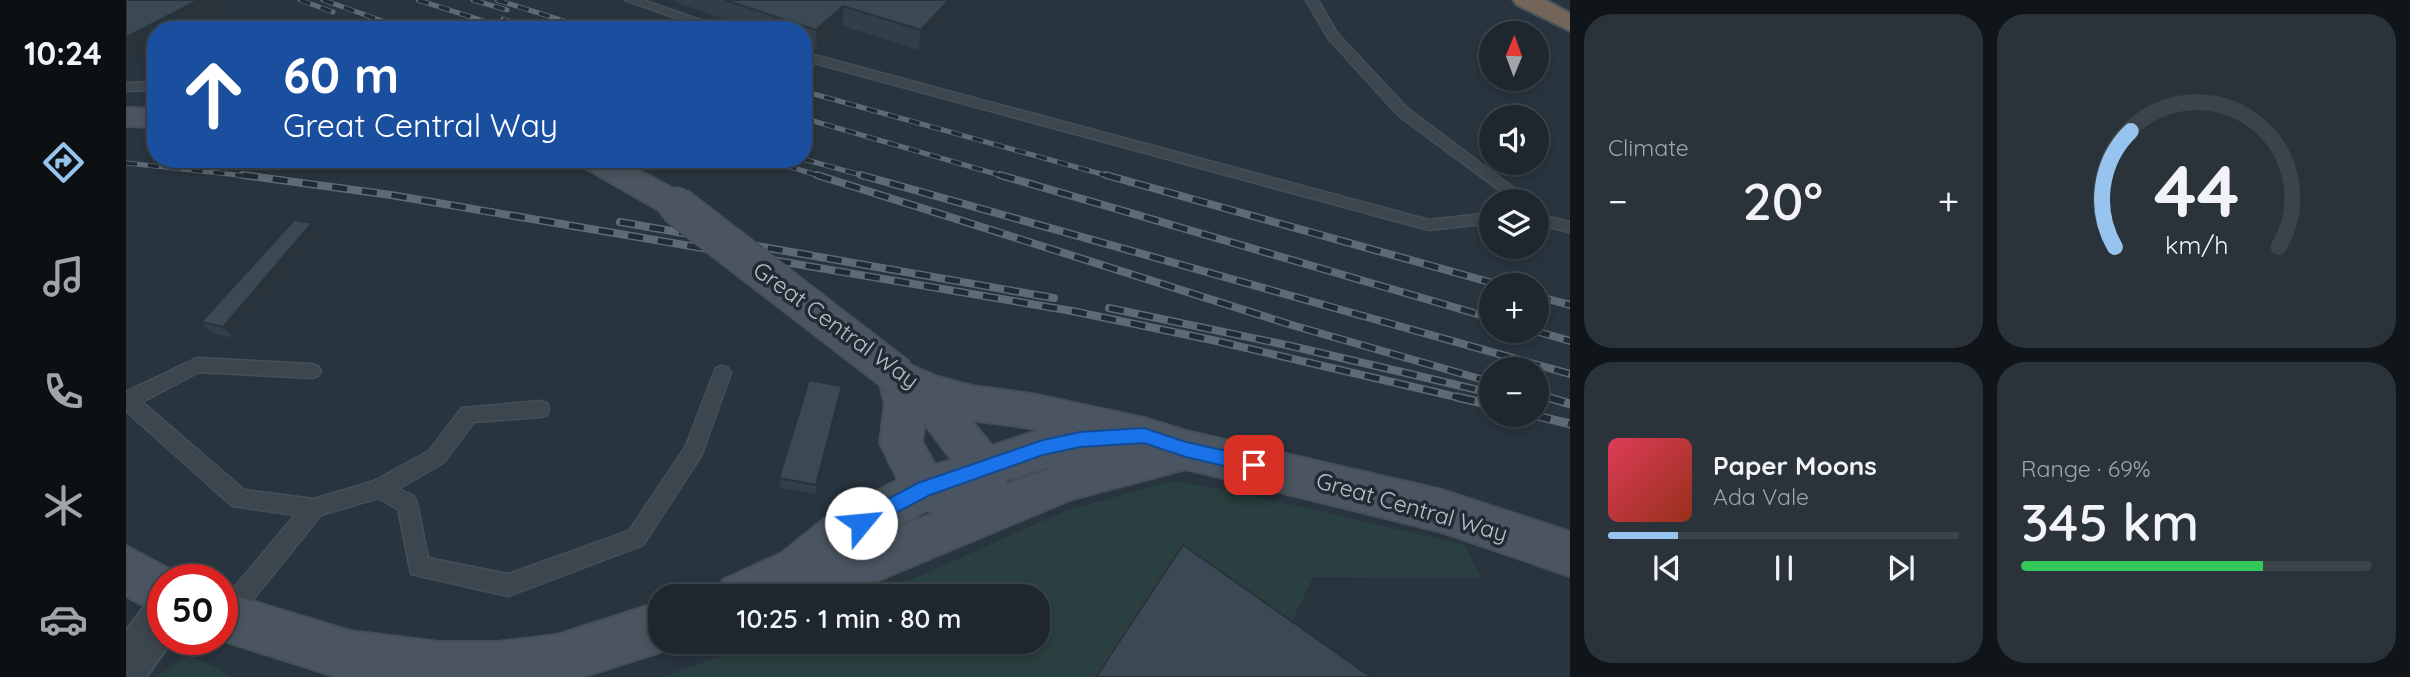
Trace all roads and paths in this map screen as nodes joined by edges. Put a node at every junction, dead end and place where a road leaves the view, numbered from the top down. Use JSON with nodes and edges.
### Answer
{"nodes":[{"id":1,"x":631,"y":0,"type":"edge"},
{"id":2,"x":1312,"y":0,"type":"edge"},
{"id":3,"x":1526,"y":0,"type":"edge"},
{"id":4,"x":1564,"y":0,"type":"edge"},
{"id":5,"x":1570,"y":3,"type":"edge"},
{"id":6,"x":695,"y":21,"type":"edge"},
{"id":7,"x":1570,"y":23,"type":"edge"},
{"id":8,"x":812,"y":57,"type":"edge"},
{"id":9,"x":147,"y":86,"type":"edge"},
{"id":10,"x":126,"y":87,"type":"edge"},
{"id":11,"x":126,"y":117,"type":"edge"},
{"id":12,"x":147,"y":118,"type":"edge"},
{"id":13,"x":609,"y":168,"type":"edge"},
{"id":14,"x":1508,"y":189,"type":"edge"},
{"id":15,"x":1479,"y":219,"type":"edge"},
{"id":16,"x":1549,"y":222,"type":"edge"},
{"id":17,"x":1570,"y":228,"type":"edge"},
{"id":18,"x":312,"y":371,"type":"dead end"},
{"id":19,"x":722,"y":373,"type":"dead end"},
{"id":20,"x":898,"y":376,"type":"junction"},
{"id":21,"x":126,"y":400,"type":"edge"},
{"id":22,"x":540,"y":409,"type":"dead end"},
{"id":23,"x":1144,"y":436,"type":"junction"},
{"id":24,"x":1186,"y":450,"type":"junction"},
{"id":25,"x":983,"y":467,"type":"junction"},
{"id":26,"x":379,"y":489,"type":"junction"},
{"id":27,"x":924,"y":489,"type":"junction"},
{"id":28,"x":314,"y":508,"type":"junction"},
{"id":29,"x":987,"y":512,"type":"junction"},
{"id":30,"x":1565,"y":555,"type":"edge"},
{"id":31,"x":126,"y":569,"type":"edge"},
{"id":32,"x":799,"y":569,"type":"junction"},
{"id":33,"x":147,"y":582,"type":"edge"},
{"id":34,"x":767,"y":584,"type":"edge"},
{"id":35,"x":238,"y":599,"type":"edge"},
{"id":36,"x":238,"y":620,"type":"edge"},
{"id":37,"x":648,"y":632,"type":"edge"},
{"id":38,"x":147,"y":639,"type":"edge"},
{"id":39,"x":126,"y":667,"type":"edge"}],
"edges":[{"from":1,"to":6,"type":"lane"},
{"from":2,"to":14,"type":"lane"},
{"from":3,"to":7,"type":"highway"},
{"from":4,"to":5,"type":"highway"},
{"from":8,"to":15,"type":"lane"},
{"from":9,"to":10,"type":"lane"},
{"from":11,"to":12,"type":"main road"},
{"from":13,"to":20,"type":"main road","name":"Great Central Way","bridge":true},
{"from":16,"to":17,"type":"lane"},
{"from":18,"to":21,"type":"lane"},
{"from":19,"to":26,"type":"lane"},
{"from":20,"to":23,"type":"main road","name":"Great Central Way"},
{"from":20,"to":25,"type":"main road"},
{"from":20,"to":27,"type":"main road"},
{"from":21,"to":28,"type":"lane"},
{"from":22,"to":26,"type":"lane"},
{"from":23,"to":24,"type":"main road","name":"Great Central Way"},
{"from":23,"to":25,"type":"main road"},
{"from":24,"to":29,"type":"main road","name":"Great Central Way"},
{"from":24,"to":30,"type":"main road","name":"Great Central Way"},
{"from":25,"to":27,"type":"main road"},
{"from":25,"to":29,"type":"main road"},
{"from":26,"to":28,"type":"lane"},
{"from":27,"to":29,"type":"main road"},
{"from":27,"to":32,"type":"main road"},
{"from":28,"to":35,"type":"lane"},
{"from":29,"to":32,"type":"main road","name":"Great Central Way"},
{"from":31,"to":33,"type":"main road"},
{"from":32,"to":34,"type":"main road"},
{"from":36,"to":37,"type":"main road"},
{"from":38,"to":39,"type":"street"}]}
